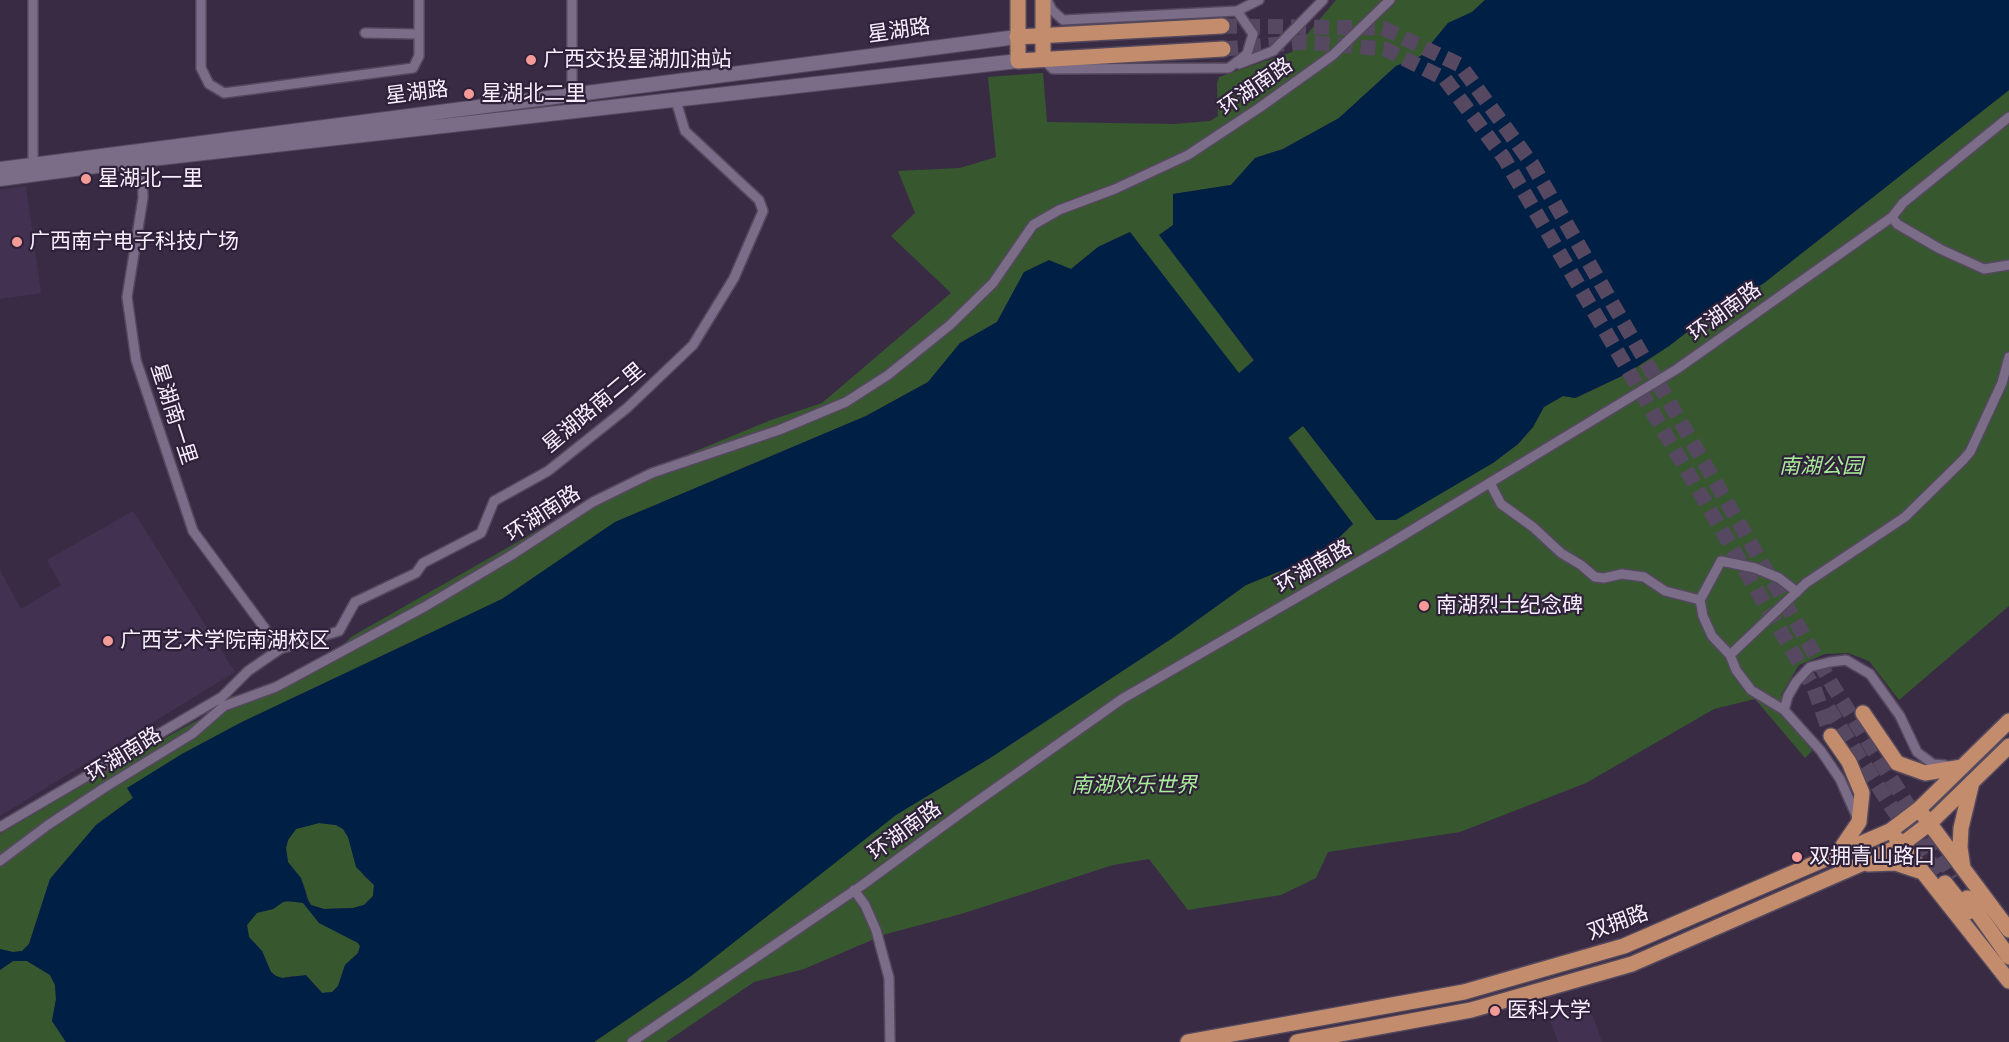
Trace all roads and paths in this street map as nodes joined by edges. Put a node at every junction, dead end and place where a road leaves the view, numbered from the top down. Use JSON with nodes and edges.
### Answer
{"nodes":[{"id":1,"x":33,"y":0,"type":"edge"},
{"id":2,"x":201,"y":0,"type":"edge"},
{"id":3,"x":419,"y":0,"type":"edge"},
{"id":4,"x":572,"y":0,"type":"edge"},
{"id":5,"x":1018,"y":0,"type":"edge"},
{"id":6,"x":1045,"y":0,"type":"edge"},
{"id":7,"x":1259,"y":0,"type":"edge"},
{"id":8,"x":1323,"y":0,"type":"edge"},
{"id":9,"x":1390,"y":0,"type":"edge"},
{"id":10,"x":1237,"y":11,"type":"junction"},
{"id":11,"x":1222,"y":26,"type":"tunnel mouth"},
{"id":12,"x":364,"y":33,"type":"dead end"},
{"id":13,"x":419,"y":34,"type":"junction"},
{"id":14,"x":1042,"y":36,"type":"junction"},
{"id":15,"x":1017,"y":37,"type":"junction"},
{"id":16,"x":1223,"y":49,"type":"tunnel mouth"},
{"id":17,"x":1043,"y":59,"type":"junction"},
{"id":18,"x":1018,"y":61,"type":"junction"},
{"id":19,"x":1229,"y":68,"type":"junction"},
{"id":20,"x":572,"y":94,"type":"junction"},
{"id":21,"x":676,"y":101,"type":"junction"},
{"id":22,"x":2009,"y":117,"type":"edge"},
{"id":23,"x":142,"y":160,"type":"junction"},
{"id":24,"x":33,"y":164,"type":"junction"},
{"id":25,"x":0,"y":169,"type":"edge"},
{"id":26,"x":0,"y":179,"type":"edge"},
{"id":27,"x":1892,"y":217,"type":"junction"},
{"id":28,"x":2009,"y":265,"type":"edge"},
{"id":29,"x":2009,"y":357,"type":"edge"},
{"id":30,"x":1490,"y":483,"type":"junction"},
{"id":31,"x":1797,"y":592,"type":"junction"},
{"id":32,"x":1700,"y":600,"type":"junction"},
{"id":33,"x":280,"y":649,"type":"junction"},
{"id":34,"x":1730,"y":655,"type":"junction"},
{"id":35,"x":1784,"y":710,"type":"junction"},
{"id":36,"x":1863,"y":713,"type":"dead end"},
{"id":37,"x":2009,"y":721,"type":"edge"},
{"id":38,"x":1831,"y":736,"type":"tunnel mouth"},
{"id":39,"x":2009,"y":746,"type":"edge"},
{"id":40,"x":1962,"y":767,"type":"junction"},
{"id":41,"x":1972,"y":782,"type":"junction"},
{"id":42,"x":1918,"y":809,"type":"junction"},
{"id":43,"x":1859,"y":822,"type":"junction"},
{"id":44,"x":1930,"y":823,"type":"junction"},
{"id":45,"x":0,"y":827,"type":"edge"},
{"id":46,"x":1890,"y":831,"type":"junction"},
{"id":47,"x":1901,"y":845,"type":"junction"},
{"id":48,"x":1837,"y":854,"type":"junction"},
{"id":49,"x":0,"y":861,"type":"edge"},
{"id":50,"x":1859,"y":865,"type":"junction"},
{"id":51,"x":1922,"y":872,"type":"junction"},
{"id":52,"x":1954,"y":877,"type":"junction"},
{"id":53,"x":854,"y":890,"type":"junction"},
{"id":54,"x":2009,"y":930,"type":"edge"},
{"id":55,"x":2009,"y":957,"type":"edge"},
{"id":56,"x":2009,"y":967,"type":"edge"},
{"id":57,"x":2009,"y":981,"type":"edge"},
{"id":58,"x":632,"y":1042,"type":"edge"},
{"id":59,"x":890,"y":1042,"type":"edge"},
{"id":60,"x":1188,"y":1042,"type":"edge"},
{"id":61,"x":1297,"y":1042,"type":"edge"}],
"edges":[{"from":1,"to":24,"type":"street"},
{"from":2,"to":13,"type":"street"},
{"from":3,"to":13,"type":"street"},
{"from":4,"to":20,"type":"street"},
{"from":5,"to":15,"type":"main road"},
{"from":6,"to":10,"type":"street"},
{"from":6,"to":14,"type":"main road"},
{"from":7,"to":10,"type":"street"},
{"from":8,"to":19,"type":"street"},
{"from":9,"to":49,"type":"street","name":"环湖南路"},
{"from":10,"to":19,"type":"street"},
{"from":11,"to":14,"type":"main road"},
{"from":12,"to":13,"type":"street"},
{"from":14,"to":15,"type":"main road"},
{"from":14,"to":17,"type":"main road"},
{"from":15,"to":18,"type":"main road"},
{"from":15,"to":20,"type":"main road","name":"星湖路"},
{"from":16,"to":17,"type":"main road"},
{"from":17,"to":18,"type":"main road"},
{"from":17,"to":19,"type":"street"},
{"from":18,"to":21,"type":"main road","name":"星湖路"},
{"from":20,"to":24,"type":"main road","name":"星湖路"},
{"from":21,"to":23,"type":"main road","name":"星湖路"},
{"from":21,"to":33,"type":"street","name":"星湖路南二里"},
{"from":22,"to":27,"type":"street","name":"环湖南路"},
{"from":23,"to":26,"type":"main road","name":"星湖路"},
{"from":23,"to":33,"type":"street","name":"星湖南一里"},
{"from":24,"to":25,"type":"main road","name":"星湖路"},
{"from":27,"to":28,"type":"street"},
{"from":27,"to":30,"type":"street","name":"环湖南路"},
{"from":29,"to":31,"type":"street"},
{"from":30,"to":32,"type":"street"},
{"from":30,"to":53,"type":"street","name":"环湖南路"},
{"from":31,"to":32,"type":"street"},
{"from":31,"to":34,"type":"street"},
{"from":32,"to":34,"type":"street"},
{"from":33,"to":45,"type":"street","name":"星湖路南二里"},
{"from":34,"to":35,"type":"street"},
{"from":35,"to":40,"type":"street"},
{"from":35,"to":43,"type":"street"},
{"from":36,"to":40,"type":"main road"},
{"from":37,"to":40,"type":"main road","name":"双拥路"},
{"from":38,"to":43,"type":"main road"},
{"from":39,"to":41,"type":"main road","name":"双拥路"},
{"from":40,"to":42,"type":"main road","name":"双拥路"},
{"from":41,"to":44,"type":"main road","name":"双拥路"},
{"from":41,"to":52,"type":"main road"},
{"from":42,"to":44,"type":"main road"},
{"from":42,"to":46,"type":"main road","name":"双拥路"},
{"from":43,"to":48,"type":"main road"},
{"from":44,"to":47,"type":"main road","name":"双拥路"},
{"from":44,"to":52,"type":"main road"},
{"from":46,"to":47,"type":"main road"},
{"from":46,"to":48,"type":"main road","name":"双拥路"},
{"from":47,"to":50,"type":"main road","name":"双拥路"},
{"from":47,"to":51,"type":"main road"},
{"from":48,"to":60,"type":"main road","name":"双拥路"},
{"from":50,"to":51,"type":"main road"},
{"from":50,"to":61,"type":"main road","name":"双拥路"},
{"from":51,"to":57,"type":"main road"},
{"from":52,"to":54,"type":"main road"},
{"from":52,"to":55,"type":"main road"},
{"from":52,"to":56,"type":"main road"},
{"from":53,"to":58,"type":"street","name":"环湖南路"},
{"from":53,"to":59,"type":"street"}]}
